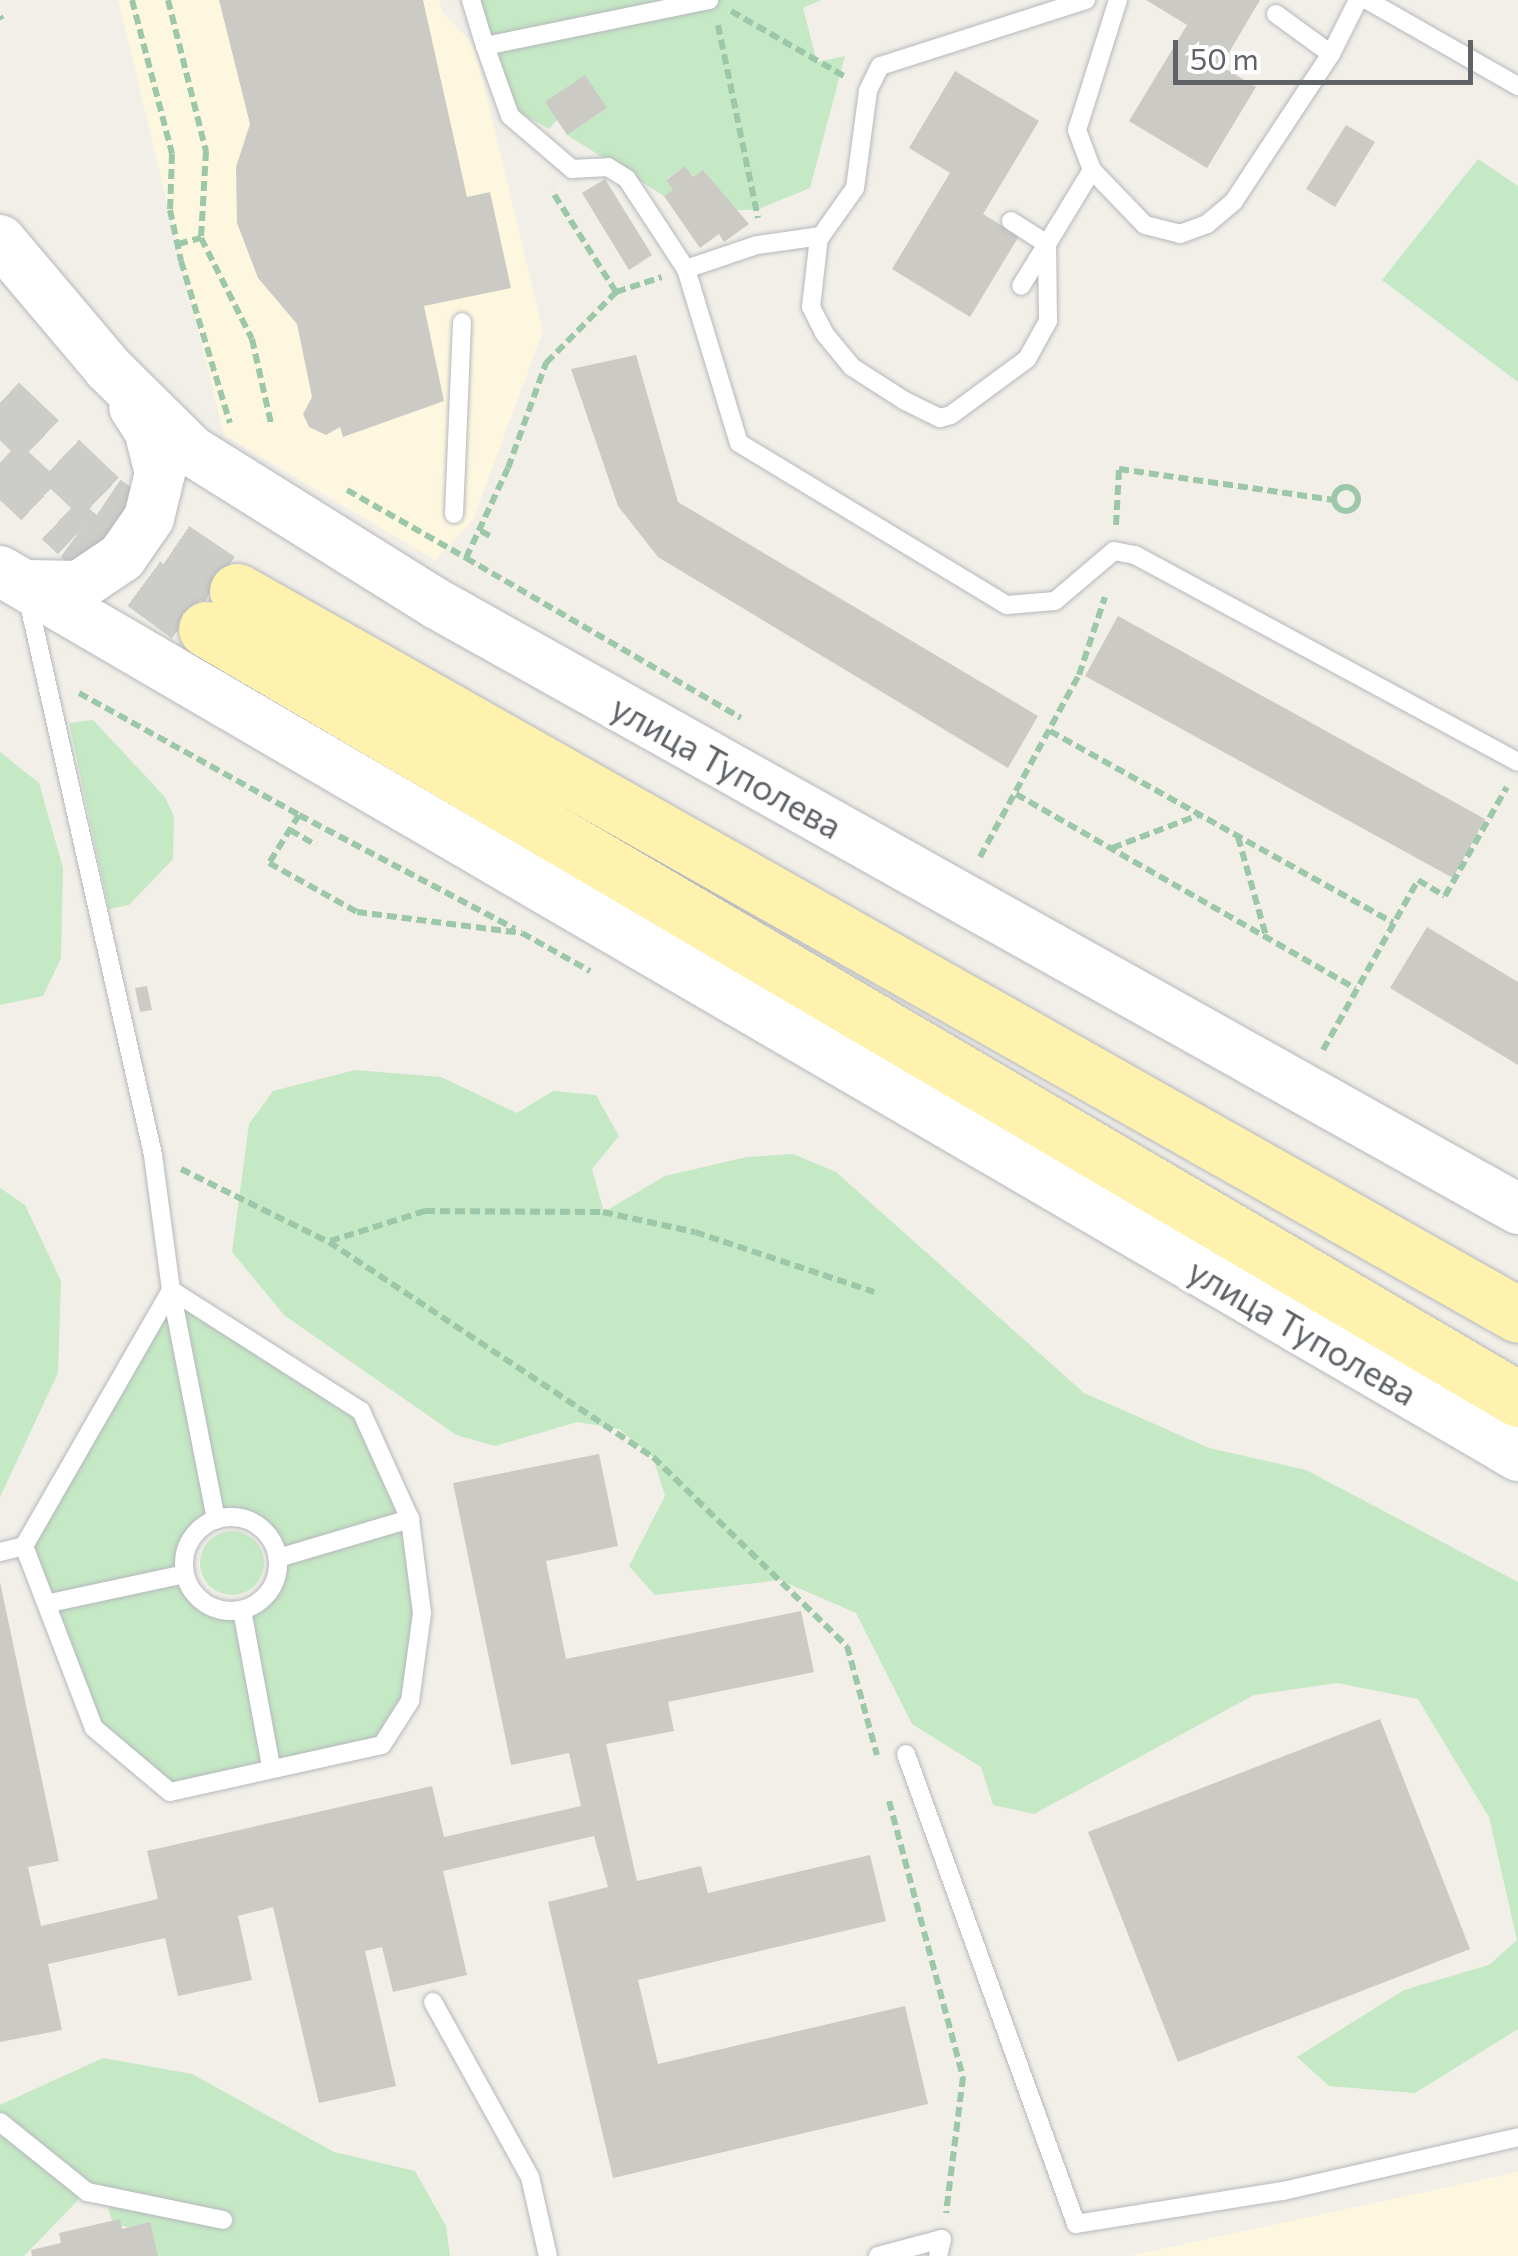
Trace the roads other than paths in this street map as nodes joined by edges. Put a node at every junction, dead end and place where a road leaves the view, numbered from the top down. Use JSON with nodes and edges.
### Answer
{"nodes":[{"id":1,"x":471,"y":0,"type":"edge"},
{"id":2,"x":712,"y":0,"type":"edge"},
{"id":3,"x":1086,"y":0,"type":"edge"},
{"id":4,"x":1118,"y":0,"type":"edge"},
{"id":5,"x":1358,"y":0,"type":"edge"},
{"id":6,"x":1367,"y":0,"type":"edge"},
{"id":7,"x":1276,"y":14,"type":"dead end"},
{"id":8,"x":484,"y":46,"type":"junction"},
{"id":9,"x":1331,"y":54,"type":"junction"},
{"id":10,"x":1518,"y":86,"type":"edge"},
{"id":11,"x":1092,"y":170,"type":"junction"},
{"id":12,"x":1010,"y":221,"type":"dead end"},
{"id":13,"x":819,"y":237,"type":"junction"},
{"id":14,"x":0,"y":240,"type":"edge"},
{"id":15,"x":1047,"y":244,"type":"junction"},
{"id":16,"x":686,"y":270,"type":"junction"},
{"id":17,"x":1021,"y":286,"type":"dead end"},
{"id":18,"x":462,"y":322,"type":"dead end"},
{"id":19,"x":108,"y":368,"type":"junction"},
{"id":20,"x":454,"y":514,"type":"dead end"},
{"id":21,"x":13,"y":578,"type":"edge"},
{"id":22,"x":1517,"y":767,"type":"edge"},
{"id":23,"x":1518,"y":1210,"type":"edge"},
{"id":24,"x":171,"y":1290,"type":"junction"},
{"id":25,"x":1518,"y":1315,"type":"edge"},
{"id":26,"x":1518,"y":1399,"type":"edge"},
{"id":27,"x":1518,"y":1456,"type":"edge"},
{"id":28,"x":410,"y":1519,"type":"junction"},
{"id":29,"x":216,"y":1520,"type":"junction"},
{"id":30,"x":24,"y":1546,"type":"junction"},
{"id":31,"x":0,"y":1552,"type":"edge"},
{"id":32,"x":278,"y":1558,"type":"junction"},
{"id":33,"x":185,"y":1574,"type":"junction"},
{"id":34,"x":50,"y":1603,"type":"junction"},
{"id":35,"x":242,"y":1610,"type":"junction"},
{"id":36,"x":906,"y":1754,"type":"dead end"},
{"id":37,"x":271,"y":1767,"type":"junction"},
{"id":38,"x":433,"y":2002,"type":"dead end"},
{"id":39,"x":0,"y":2122,"type":"edge"},
{"id":40,"x":1518,"y":2138,"type":"edge"},
{"id":41,"x":223,"y":2220,"type":"dead end"},
{"id":42,"x":940,"y":2248,"type":"edge"},
{"id":43,"x":548,"y":2256,"type":"edge"},
{"id":44,"x":878,"y":2256,"type":"edge"}],
"edges":[{"from":1,"to":8,"type":"lane"},
{"from":2,"to":8,"type":"lane"},
{"from":3,"to":13,"type":"lane"},
{"from":4,"to":11,"type":"lane"},
{"from":5,"to":9,"type":"lane"},
{"from":6,"to":10,"type":"lane"},
{"from":7,"to":9,"type":"lane"},
{"from":8,"to":16,"type":"lane"},
{"from":9,"to":11,"type":"lane"},
{"from":11,"to":15,"type":"lane"},
{"from":12,"to":15,"type":"lane"},
{"from":13,"to":15,"type":"lane"},
{"from":13,"to":16,"type":"lane"},
{"from":14,"to":19,"type":"main road","name":"улица Туполева"},
{"from":15,"to":17,"type":"lane"},
{"from":16,"to":22,"type":"lane"},
{"from":18,"to":20,"type":"lane"},
{"from":19,"to":21,"type":"main road"},
{"from":19,"to":23,"type":"main road","name":"улица Туполева"},
{"from":21,"to":24,"type":"lane"},
{"from":21,"to":27,"type":"main road","name":"улица Туполева"},
{"from":24,"to":28,"type":"lane"},
{"from":24,"to":29,"type":"lane"},
{"from":24,"to":30,"type":"lane"},
{"from":25,"to":26,"type":"main road","name":"улица Туполева"},
{"from":28,"to":32,"type":"lane"},
{"from":28,"to":37,"type":"lane"},
{"from":29,"to":32,"type":"lane"},
{"from":29,"to":33,"type":"lane"},
{"from":30,"to":31,"type":"lane"},
{"from":30,"to":34,"type":"lane"},
{"from":32,"to":35,"type":"lane"},
{"from":33,"to":34,"type":"lane"},
{"from":33,"to":35,"type":"lane"},
{"from":34,"to":37,"type":"lane"},
{"from":35,"to":37,"type":"lane"},
{"from":36,"to":40,"type":"lane"},
{"from":38,"to":43,"type":"lane"},
{"from":39,"to":41,"type":"lane"},
{"from":42,"to":44,"type":"lane"}]}
